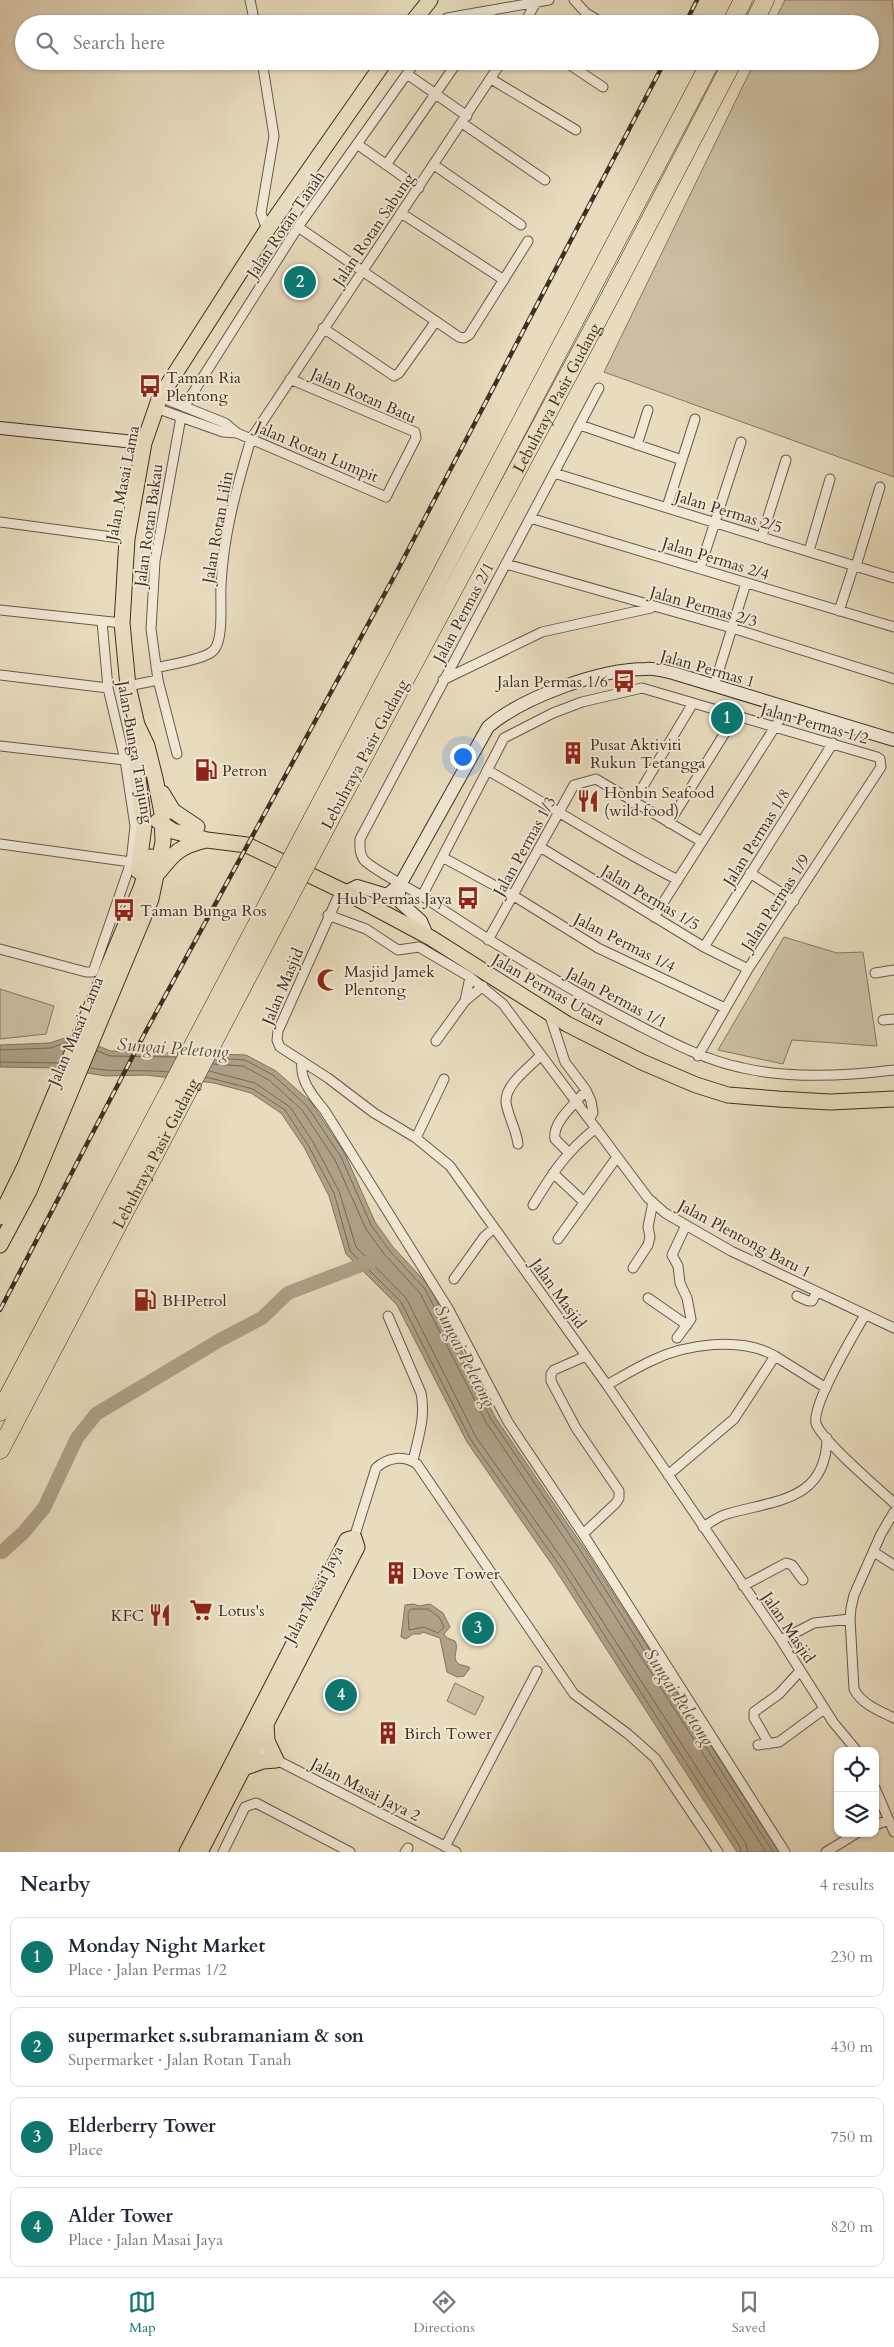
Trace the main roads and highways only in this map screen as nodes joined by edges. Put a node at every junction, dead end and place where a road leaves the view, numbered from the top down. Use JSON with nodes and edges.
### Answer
{"nodes":[{"id":1,"x":430,"y":0,"type":"edge"},
{"id":2,"x":743,"y":0,"type":"edge"},
{"id":3,"x":765,"y":0,"type":"edge"},
{"id":4,"x":418,"y":15,"type":"edge"},
{"id":5,"x":736,"y":15,"type":"edge"},
{"id":6,"x":758,"y":15,"type":"edge"},
{"id":7,"x":379,"y":70,"type":"edge"},
{"id":8,"x":706,"y":70,"type":"edge"},
{"id":9,"x":728,"y":70,"type":"edge"},
{"id":10,"x":136,"y":725,"type":"junction"},
{"id":11,"x":138,"y":750,"type":"junction"},
{"id":12,"x":155,"y":778,"type":"junction"},
{"id":13,"x":319,"y":822,"type":"junction"},
{"id":14,"x":162,"y":825,"type":"junction"},
{"id":15,"x":197,"y":827,"type":"junction"},
{"id":16,"x":207,"y":840,"type":"junction"},
{"id":17,"x":236,"y":842,"type":"junction"},
{"id":18,"x":156,"y":876,"type":"junction"},
{"id":19,"x":130,"y":910,"type":"junction"},
{"id":20,"x":87,"y":1030,"type":"junction"},
{"id":21,"x":66,"y":1083,"type":"junction"},
{"id":22,"x":175,"y":1098,"type":"junction"},
{"id":23,"x":894,"y":1099,"type":"edge"},
{"id":24,"x":0,"y":1217,"type":"edge"},
{"id":25,"x":0,"y":1245,"type":"edge"},
{"id":26,"x":0,"y":1412,"type":"edge"},
{"id":27,"x":0,"y":1450,"type":"edge"},
{"id":28,"x":266,"y":1723,"type":"junction"},
{"id":29,"x":251,"y":1746,"type":"junction"},
{"id":30,"x":243,"y":1768,"type":"junction"},
{"id":31,"x":196,"y":1851,"type":"edge"}],
"edges":[{"from":1,"to":4,"type":"main road"},
{"from":2,"to":5,"type":"highway"},
{"from":3,"to":6,"type":"highway"},
{"from":7,"to":10,"type":"main road","name":"Jalan Masai Lama"},
{"from":8,"to":13,"type":"highway","name":"Lebuhraya Pasir Gudang"},
{"from":9,"to":13,"type":"highway","name":"Lebuhraya Pasir Gudang"},
{"from":10,"to":11,"type":"main road"},
{"from":10,"to":12,"type":"main road","name":"Jalan Masai Lama"},
{"from":11,"to":14,"type":"main road","name":"Jalan Masai Lama"},
{"from":11,"to":19,"type":"main road"},
{"from":12,"to":14,"type":"main road","name":"Jalan Masai Lama"},
{"from":12,"to":15,"type":"main road"},
{"from":13,"to":22,"type":"highway","name":"Lebuhraya Pasir Gudang","bridge":true},
{"from":14,"to":15,"type":"main road","name":"Jalan Permas Utara"},
{"from":14,"to":16,"type":"main road","name":"Jalan Permas Utara"},
{"from":14,"to":18,"type":"main road","name":"Jalan Masai Lama"},
{"from":14,"to":19,"type":"main road","name":"Jalan Masai Lama"},
{"from":15,"to":17,"type":"main road","name":"Jalan Permas Utara"},
{"from":16,"to":17,"type":"main road","name":"Jalan Permas Utara"},
{"from":16,"to":18,"type":"main road"},
{"from":17,"to":23,"type":"main road","name":"Jalan Permas Utara"},
{"from":18,"to":20,"type":"main road","name":"Jalan Masai Lama"},
{"from":19,"to":20,"type":"main road","name":"Jalan Masai Lama"},
{"from":20,"to":21,"type":"main road","name":"Jalan Masai Lama"},
{"from":21,"to":24,"type":"main road","name":"Jalan Masai Lama"},
{"from":21,"to":25,"type":"main road","name":"Jalan Masai Lama"},
{"from":22,"to":26,"type":"highway","name":"Lebuhraya Pasir Gudang"},
{"from":22,"to":27,"type":"highway","name":"Lebuhraya Pasir Gudang"},
{"from":28,"to":29,"type":"main road","name":"Jalan Masai Jaya"},
{"from":28,"to":29,"type":"main road","name":"Jalan Masai Jaya"},
{"from":28,"to":30,"type":"main road"},
{"from":29,"to":30,"type":"main road","name":"Jalan Masai Jaya"},
{"from":29,"to":31,"type":"main road","name":"Jalan Masai Jaya"},
{"from":30,"to":31,"type":"main road","name":"Jalan Masai Jaya"}]}
